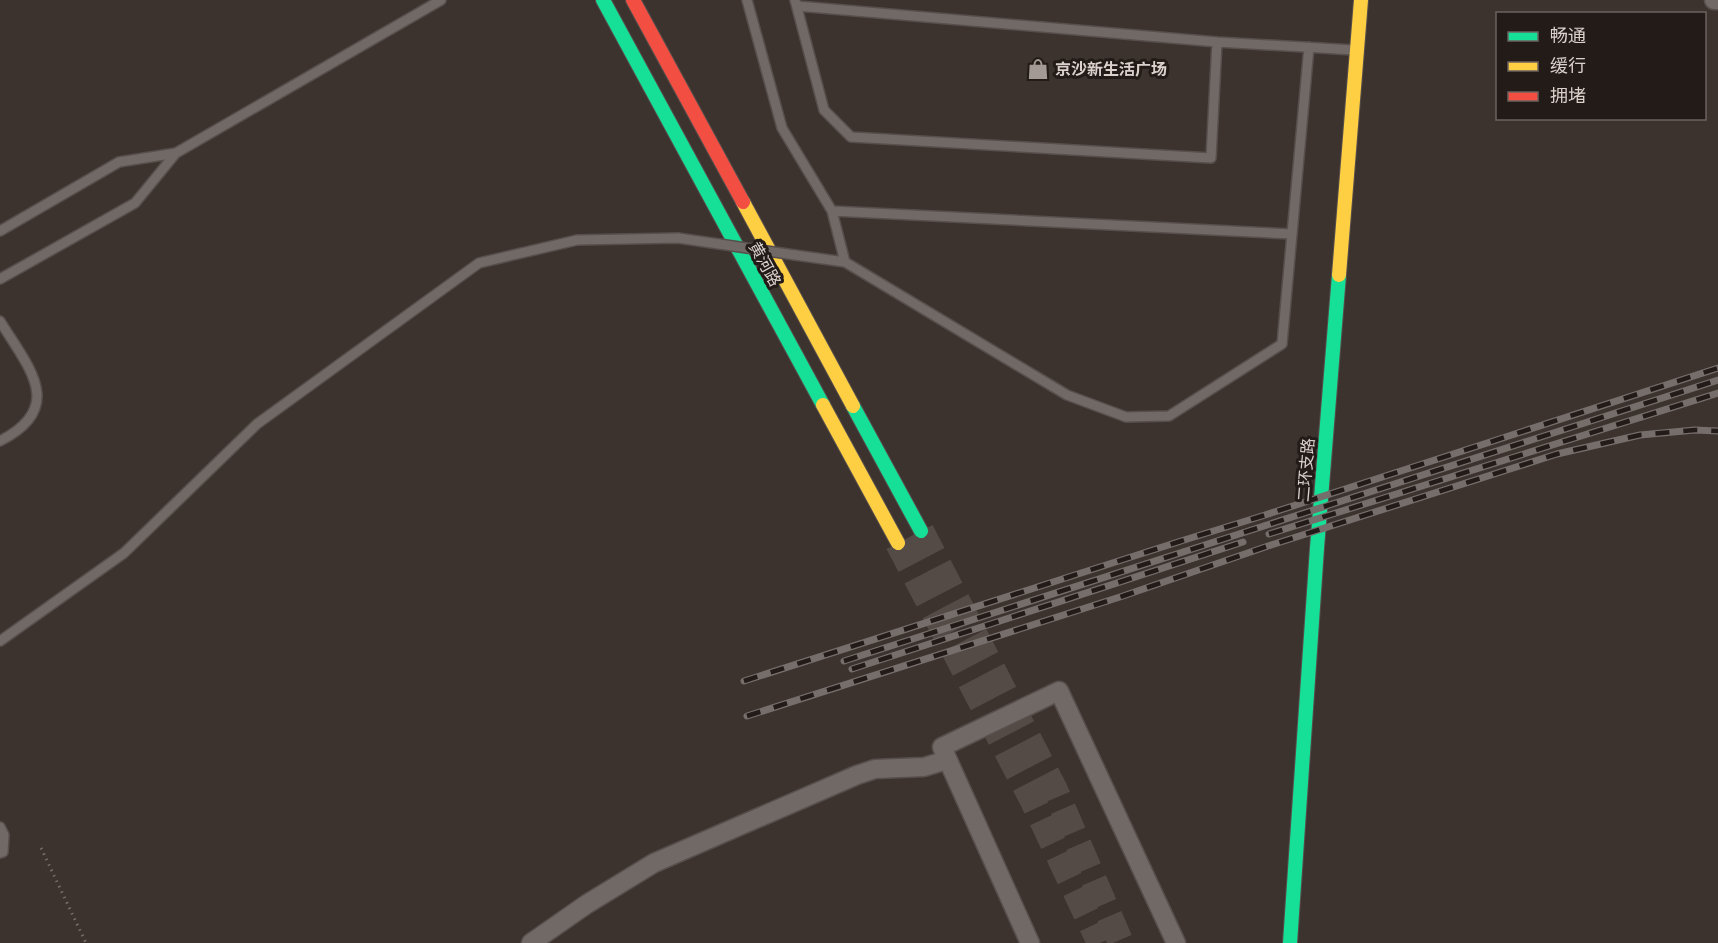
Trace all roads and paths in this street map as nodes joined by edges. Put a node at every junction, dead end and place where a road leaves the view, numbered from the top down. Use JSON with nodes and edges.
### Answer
{"nodes":[{"id":1,"x":441,"y":0,"type":"edge"},
{"id":2,"x":603,"y":0,"type":"edge"},
{"id":3,"x":633,"y":0,"type":"edge"},
{"id":4,"x":747,"y":0,"type":"edge"},
{"id":5,"x":1360,"y":0,"type":"edge"},
{"id":6,"x":796,"y":3,"type":"edge"},
{"id":7,"x":1217,"y":42,"type":"junction"},
{"id":8,"x":1309,"y":47,"type":"junction"},
{"id":9,"x":1357,"y":50,"type":"junction"},
{"id":10,"x":176,"y":153,"type":"junction"},
{"id":11,"x":832,"y":211,"type":"junction"},
{"id":12,"x":0,"y":231,"type":"edge"},
{"id":13,"x":1292,"y":234,"type":"junction"},
{"id":14,"x":845,"y":262,"type":"junction"},
{"id":15,"x":0,"y":279,"type":"edge"},
{"id":16,"x":0,"y":321,"type":"edge"},
{"id":17,"x":0,"y":441,"type":"edge"},
{"id":18,"x":921,"y":531,"type":"tunnel mouth"},
{"id":19,"x":898,"y":543,"type":"tunnel mouth"},
{"id":20,"x":0,"y":641,"type":"edge"},
{"id":21,"x":947,"y":760,"type":"junction"},
{"id":22,"x":0,"y":827,"type":"edge"},
{"id":23,"x":41,"y":848,"type":"dead end"},
{"id":24,"x":0,"y":853,"type":"edge"},
{"id":25,"x":86,"y":943,"type":"edge"},
{"id":26,"x":531,"y":943,"type":"edge"},
{"id":27,"x":1030,"y":943,"type":"edge"},
{"id":28,"x":1176,"y":943,"type":"edge"},
{"id":29,"x":1290,"y":943,"type":"edge"}],
"edges":[{"from":1,"to":10,"type":"lane"},
{"from":2,"to":19,"type":"main road","name":"黄河路"},
{"from":3,"to":18,"type":"main road","name":"黄河路"},
{"from":4,"to":11,"type":"lane"},
{"from":5,"to":9,"type":"main road","name":"二环支路"},
{"from":6,"to":7,"type":"lane"},
{"from":6,"to":7,"type":"lane"},
{"from":7,"to":8,"type":"lane"},
{"from":8,"to":9,"type":"lane"},
{"from":8,"to":13,"type":"lane"},
{"from":9,"to":29,"type":"main road","name":"二环支路"},
{"from":10,"to":12,"type":"lane"},
{"from":10,"to":15,"type":"lane"},
{"from":11,"to":13,"type":"lane"},
{"from":11,"to":14,"type":"lane"},
{"from":13,"to":14,"type":"lane"},
{"from":14,"to":20,"type":"lane","bridge":true},
{"from":16,"to":17,"type":"lane"},
{"from":21,"to":26,"type":"street"},
{"from":21,"to":27,"type":"street"},
{"from":21,"to":28,"type":"street"},
{"from":22,"to":24,"type":"lane"},
{"from":23,"to":25,"type":"path"}]}
